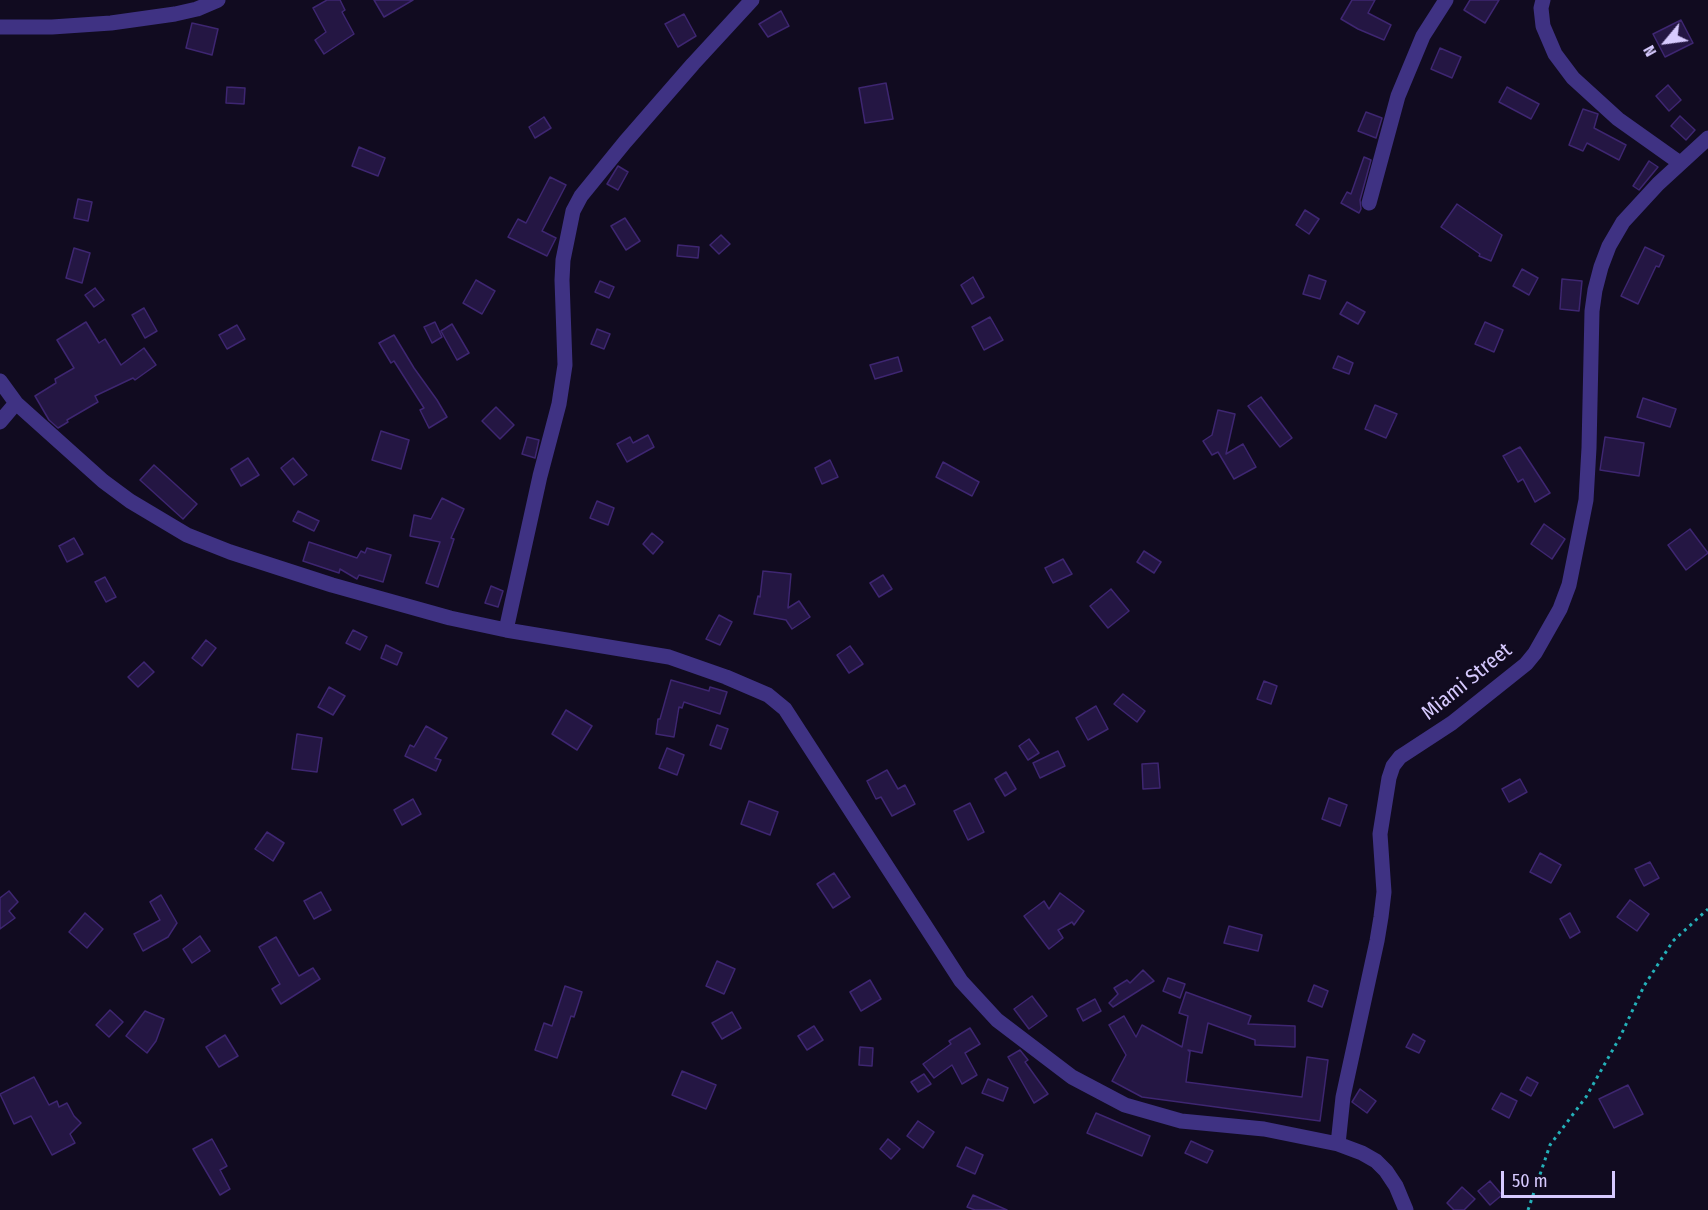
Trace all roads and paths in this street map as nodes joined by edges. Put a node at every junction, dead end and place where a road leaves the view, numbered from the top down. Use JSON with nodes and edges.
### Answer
{"nodes":[{"id":1,"x":218,"y":0,"type":"edge"},
{"id":2,"x":752,"y":0,"type":"edge"},
{"id":3,"x":1446,"y":0,"type":"edge"},
{"id":4,"x":1543,"y":0,"type":"edge"},
{"id":5,"x":0,"y":27,"type":"edge"},
{"id":6,"x":1708,"y":138,"type":"edge"},
{"id":7,"x":1680,"y":163,"type":"junction"},
{"id":8,"x":1369,"y":203,"type":"dead end"},
{"id":9,"x":0,"y":381,"type":"edge"},
{"id":10,"x":16,"y":403,"type":"junction"},
{"id":11,"x":0,"y":422,"type":"edge"},
{"id":12,"x":506,"y":630,"type":"junction"},
{"id":13,"x":1708,"y":909,"type":"edge"},
{"id":14,"x":1338,"y":1144,"type":"junction"},
{"id":15,"x":1406,"y":1210,"type":"edge"},
{"id":16,"x":1528,"y":1210,"type":"edge"}],
"edges":[{"from":1,"to":5,"type":"street"},
{"from":2,"to":12,"type":"street"},
{"from":3,"to":8,"type":"street"},
{"from":4,"to":7,"type":"street"},
{"from":6,"to":7,"type":"street","name":"Miami Street"},
{"from":7,"to":14,"type":"street","name":"Miami Street"},
{"from":9,"to":10,"type":"street"},
{"from":10,"to":11,"type":"street"},
{"from":10,"to":12,"type":"street"},
{"from":12,"to":14,"type":"street"},
{"from":13,"to":16,"type":"path"},
{"from":14,"to":15,"type":"street"}]}
